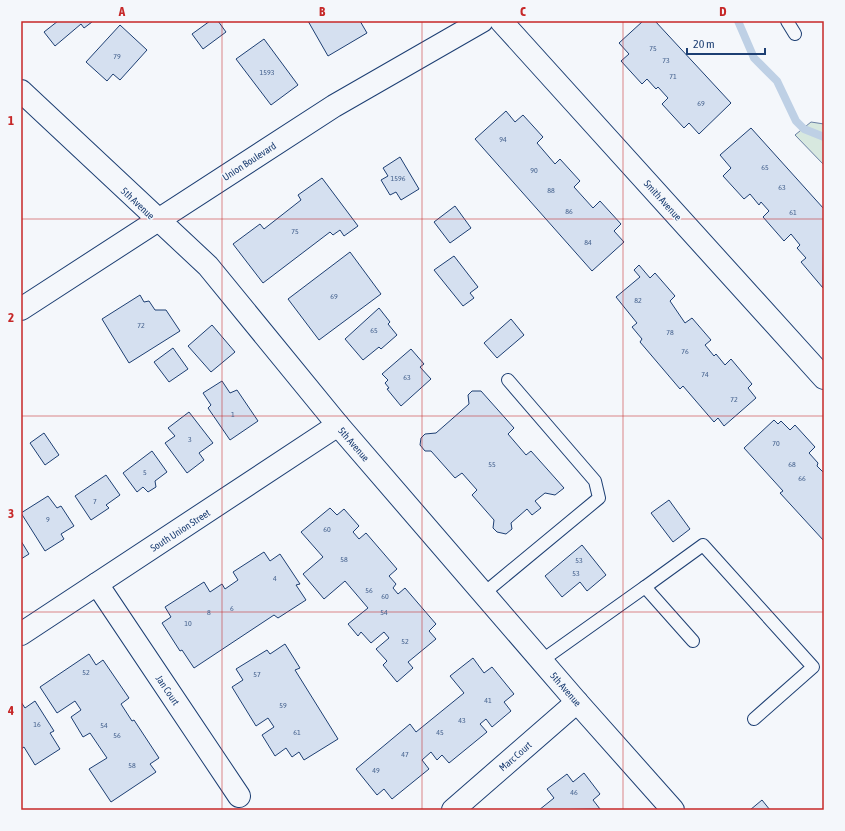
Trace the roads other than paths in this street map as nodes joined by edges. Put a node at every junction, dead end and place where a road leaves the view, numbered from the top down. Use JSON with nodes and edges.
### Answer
{"nodes":[{"id":1,"x":482,"y":21,"type":"edge"},
{"id":2,"x":501,"y":21,"type":"edge"},
{"id":3,"x":787,"y":21,"type":"edge"},
{"id":4,"x":795,"y":34,"type":"dead end"},
{"id":5,"x":21,"y":91,"type":"edge"},
{"id":6,"x":156,"y":220,"type":"junction"},
{"id":7,"x":21,"y":309,"type":"edge"},
{"id":8,"x":824,"y":378,"type":"edge"},
{"id":9,"x":508,"y":380,"type":"dead end"},
{"id":10,"x":338,"y":425,"type":"junction"},
{"id":11,"x":97,"y":584,"type":"junction"},
{"id":12,"x":645,"y":587,"type":"junction"},
{"id":13,"x":483,"y":594,"type":"junction"},
{"id":14,"x":21,"y":634,"type":"edge"},
{"id":15,"x":693,"y":641,"type":"dead end"},
{"id":16,"x":541,"y":661,"type":"junction"},
{"id":17,"x":577,"y":702,"type":"junction"},
{"id":18,"x":754,"y":719,"type":"dead end"},
{"id":19,"x":240,"y":796,"type":"dead end"},
{"id":20,"x":453,"y":810,"type":"edge"},
{"id":21,"x":673,"y":810,"type":"edge"}],
"edges":[{"from":1,"to":6,"type":"main road","name":"Union Boulevard"},
{"from":2,"to":8,"type":"main road","name":"Smith Avenue"},
{"from":3,"to":4,"type":"lane"},
{"from":5,"to":6,"type":"main road","name":"5th Avenue"},
{"from":6,"to":7,"type":"main road","name":"Union Boulevard"},
{"from":6,"to":10,"type":"main road","name":"5th Avenue"},
{"from":9,"to":13,"type":"lane"},
{"from":10,"to":11,"type":"main road","name":"South Union Street"},
{"from":10,"to":13,"type":"main road","name":"5th Avenue"},
{"from":11,"to":14,"type":"main road","name":"South Union Street"},
{"from":11,"to":19,"type":"main road","name":"Jan Court"},
{"from":12,"to":15,"type":"lane"},
{"from":12,"to":16,"type":"lane"},
{"from":12,"to":18,"type":"lane"},
{"from":13,"to":16,"type":"main road","name":"5th Avenue"},
{"from":16,"to":17,"type":"main road","name":"5th Avenue"},
{"from":17,"to":20,"type":"main road","name":"Marc Court"},
{"from":17,"to":21,"type":"main road","name":"5th Avenue"}]}
